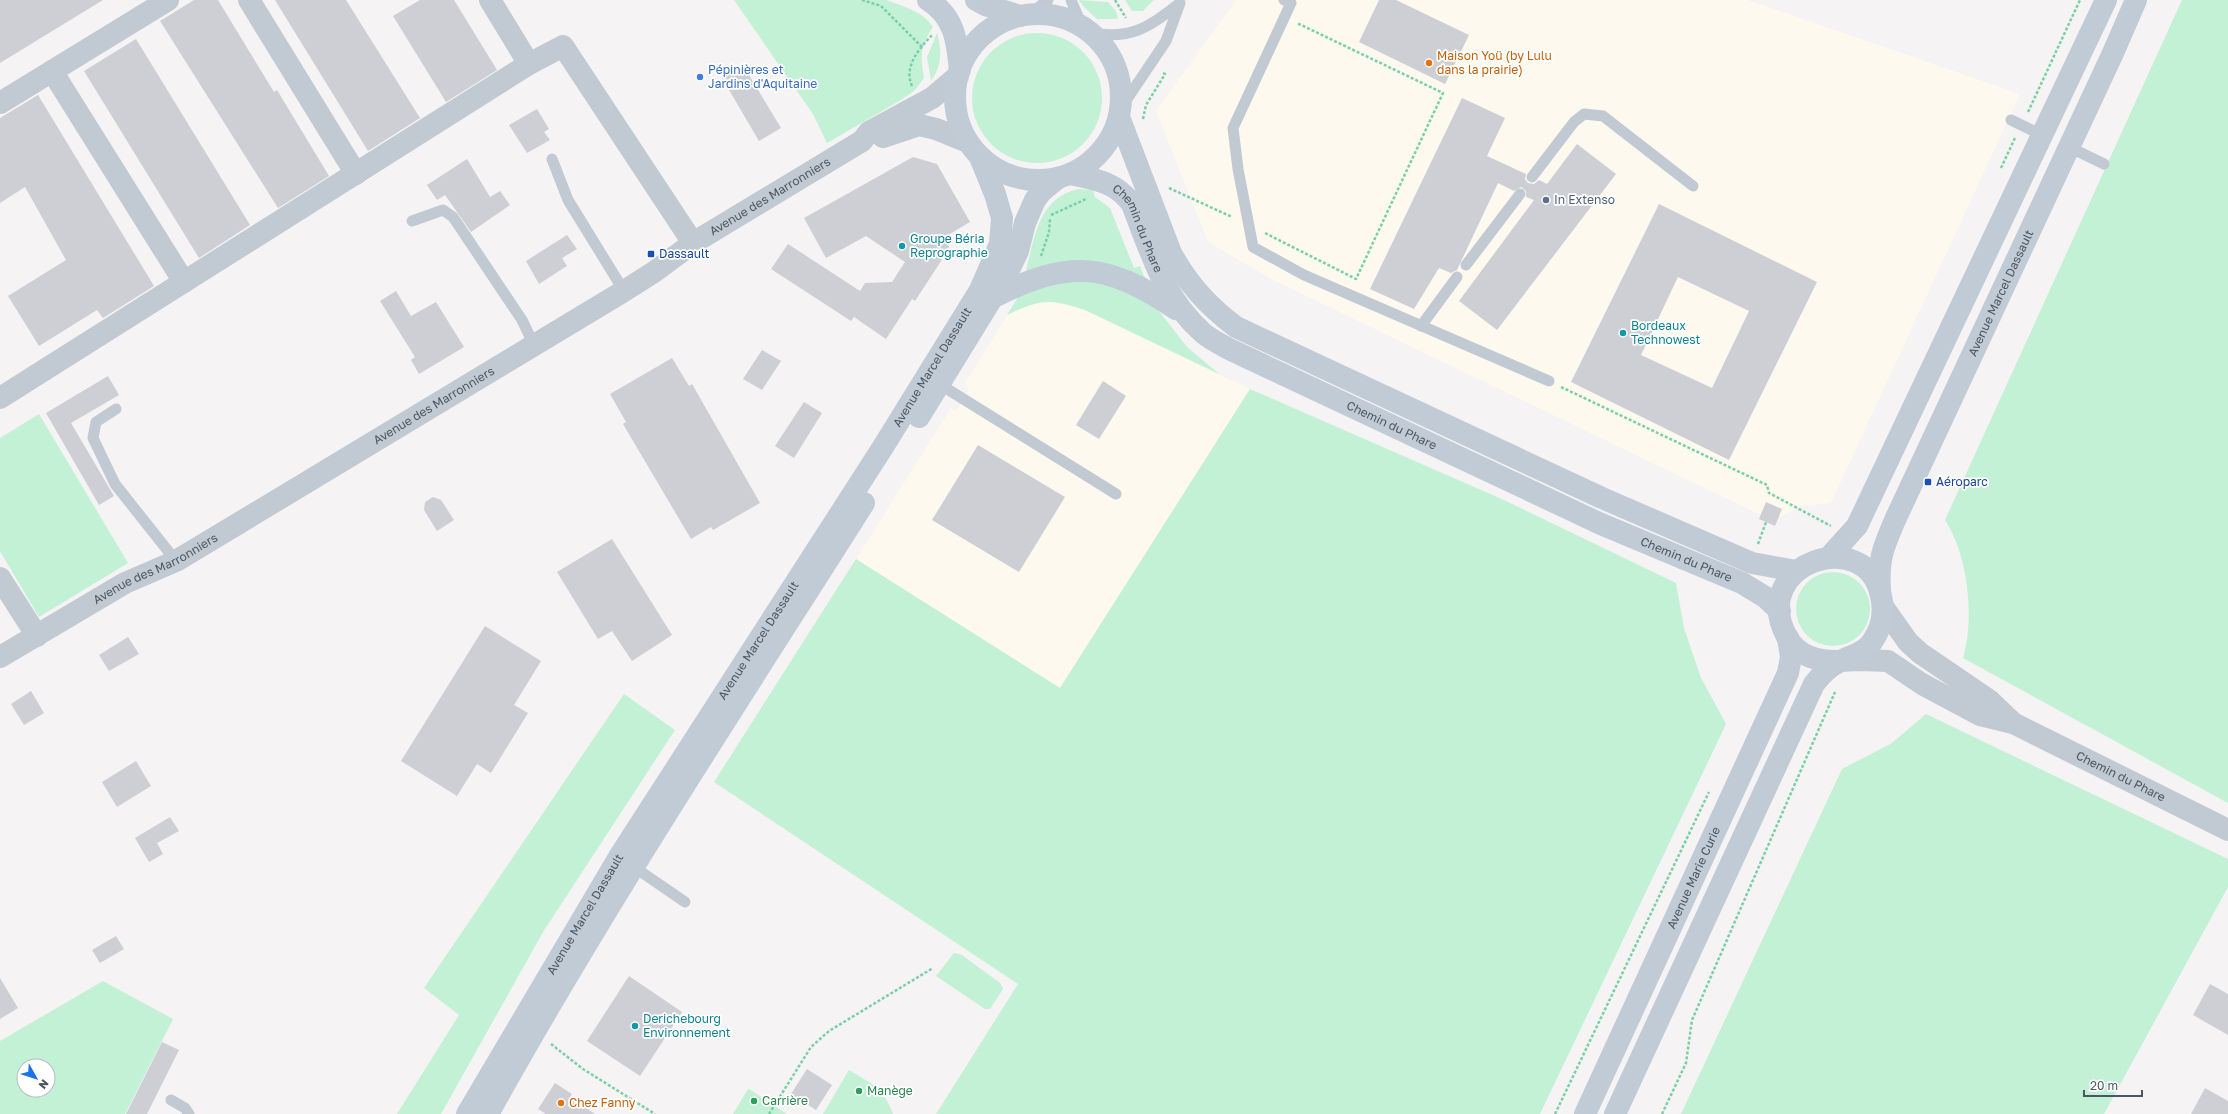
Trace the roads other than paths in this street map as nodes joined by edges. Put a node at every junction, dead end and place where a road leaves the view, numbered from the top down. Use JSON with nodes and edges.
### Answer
{"nodes":[{"id":1,"x":168,"y":0,"type":"edge"},
{"id":2,"x":249,"y":0,"type":"edge"},
{"id":3,"x":490,"y":0,"type":"edge"},
{"id":4,"x":928,"y":0,"type":"edge"},
{"id":5,"x":976,"y":0,"type":"edge"},
{"id":6,"x":1048,"y":0,"type":"edge"},
{"id":7,"x":1071,"y":0,"type":"edge"},
{"id":8,"x":1284,"y":0,"type":"edge"},
{"id":9,"x":2106,"y":0,"type":"edge"},
{"id":10,"x":2136,"y":0,"type":"edge"},
{"id":11,"x":1181,"y":1,"type":"edge"},
{"id":12,"x":1025,"y":15,"type":"junction"},
{"id":13,"x":1087,"y":29,"type":"junction"},
{"id":14,"x":529,"y":64,"type":"junction"},
{"id":15,"x":52,"y":71,"type":"junction"},
{"id":16,"x":958,"y":73,"type":"junction"},
{"id":17,"x":0,"y":103,"type":"edge"},
{"id":18,"x":1120,"y":112,"type":"junction"},
{"id":19,"x":2011,"y":120,"type":"dead end"},
{"id":20,"x":2042,"y":135,"type":"junction"},
{"id":21,"x":862,"y":142,"type":"junction"},
{"id":22,"x":2069,"y":147,"type":"junction"},
{"id":23,"x":974,"y":149,"type":"junction"},
{"id":24,"x":552,"y":159,"type":"dead end"},
{"id":25,"x":2104,"y":164,"type":"dead end"},
{"id":26,"x":356,"y":174,"type":"junction"},
{"id":27,"x":1064,"y":176,"type":"junction"},
{"id":28,"x":1532,"y":177,"type":"dead end"},
{"id":29,"x":1693,"y":186,"type":"dead end"},
{"id":30,"x":1520,"y":194,"type":"dead end"},
{"id":31,"x":412,"y":221,"type":"dead end"},
{"id":32,"x":693,"y":243,"type":"junction"},
{"id":33,"x":1466,"y":266,"type":"dead end"},
{"id":34,"x":1457,"y":276,"type":"dead end"},
{"id":35,"x":184,"y":282,"type":"junction"},
{"id":36,"x":624,"y":291,"type":"junction"},
{"id":37,"x":994,"y":298,"type":"junction"},
{"id":38,"x":1184,"y":314,"type":"junction"},
{"id":39,"x":1421,"y":326,"type":"junction"},
{"id":40,"x":534,"y":345,"type":"junction"},
{"id":41,"x":934,"y":381,"type":"junction"},
{"id":42,"x":1548,"y":381,"type":"road end"},
{"id":43,"x":0,"y":398,"type":"edge"},
{"id":44,"x":116,"y":409,"type":"dead end"},
{"id":45,"x":1116,"y":494,"type":"dead end"},
{"id":46,"x":1829,"y":557,"type":"junction"},
{"id":47,"x":176,"y":562,"type":"junction"},
{"id":48,"x":1796,"y":571,"type":"junction"},
{"id":49,"x":0,"y":578,"type":"edge"},
{"id":50,"x":1882,"y":599,"type":"junction"},
{"id":51,"x":1780,"y":611,"type":"junction"},
{"id":52,"x":38,"y":636,"type":"junction"},
{"id":53,"x":1788,"y":638,"type":"junction"},
{"id":54,"x":0,"y":657,"type":"edge"},
{"id":55,"x":1839,"y":661,"type":"junction"},
{"id":56,"x":2012,"y":723,"type":"junction"},
{"id":57,"x":2228,"y":830,"type":"edge"},
{"id":58,"x":626,"y":862,"type":"junction"},
{"id":59,"x":685,"y":902,"type":"dead end"},
{"id":60,"x":171,"y":1100,"type":"dead end"},
{"id":61,"x":189,"y":1114,"type":"edge"},
{"id":62,"x":467,"y":1114,"type":"edge"},
{"id":63,"x":488,"y":1114,"type":"edge"},
{"id":64,"x":1586,"y":1114,"type":"edge"},
{"id":65,"x":1615,"y":1114,"type":"edge"}],
"edges":[{"from":1,"to":15,"type":"street"},
{"from":2,"to":26,"type":"street"},
{"from":3,"to":14,"type":"street"},
{"from":4,"to":16,"type":"main road"},
{"from":5,"to":12,"type":"main road"},
{"from":6,"to":12,"type":"lane"},
{"from":7,"to":13,"type":"lane"},
{"from":8,"to":39,"type":"lane"},
{"from":9,"to":20,"type":"main road"},
{"from":10,"to":22,"type":"main road","name":"Avenue Marcel Dassault"},
{"from":11,"to":13,"type":"lane"},
{"from":11,"to":18,"type":"lane"},
{"from":12,"to":13,"type":"main road"},
{"from":12,"to":16,"type":"main road"},
{"from":13,"to":18,"type":"main road"},
{"from":14,"to":26,"type":"street"},
{"from":14,"to":32,"type":"street"},
{"from":15,"to":17,"type":"street"},
{"from":15,"to":35,"type":"street"},
{"from":16,"to":21,"type":"street","name":"Avenue des Marronniers"},
{"from":16,"to":23,"type":"main road","name":"Avenue Marcel Dassault"},
{"from":18,"to":27,"type":"main road","name":"Avenue Marcel Dassault"},
{"from":18,"to":48,"type":"main road","name":"Chemin du Phare"},
{"from":19,"to":20,"type":"lane"},
{"from":20,"to":46,"type":"main road"},
{"from":21,"to":23,"type":"street","name":"Avenue des Marronniers"},
{"from":21,"to":32,"type":"street","name":"Avenue des Marronniers"},
{"from":22,"to":25,"type":"lane"},
{"from":22,"to":50,"type":"main road","name":"Avenue Marcel Dassault"},
{"from":23,"to":27,"type":"main road"},
{"from":23,"to":41,"type":"main road","name":"Avenue Marcel Dassault"},
{"from":24,"to":36,"type":"lane"},
{"from":26,"to":35,"type":"street"},
{"from":27,"to":37,"type":"main road","name":"Avenue Marcel Dassault"},
{"from":27,"to":38,"type":"main road","name":"Chemin du Phare"},
{"from":28,"to":29,"type":"lane"},
{"from":30,"to":33,"type":"lane"},
{"from":31,"to":40,"type":"lane"},
{"from":32,"to":36,"type":"street","name":"Avenue des Marronniers"},
{"from":34,"to":39,"type":"lane"},
{"from":35,"to":43,"type":"street"},
{"from":36,"to":40,"type":"street","name":"Avenue des Marronniers"},
{"from":37,"to":38,"type":"main road"},
{"from":37,"to":41,"type":"main road","name":"Avenue Marcel Dassault"},
{"from":38,"to":51,"type":"main road","name":"Chemin du Phare"},
{"from":39,"to":42,"type":"lane"},
{"from":40,"to":47,"type":"street","name":"Avenue des Marronniers"},
{"from":41,"to":45,"type":"lane"},
{"from":41,"to":58,"type":"main road","name":"Avenue Marcel Dassault"},
{"from":44,"to":47,"type":"lane"},
{"from":46,"to":48,"type":"main road"},
{"from":46,"to":50,"type":"main road"},
{"from":47,"to":52,"type":"street","name":"Avenue des Marronniers"},
{"from":48,"to":51,"type":"main road"},
{"from":49,"to":52,"type":"street"},
{"from":50,"to":55,"type":"main road"},
{"from":50,"to":56,"type":"street","name":"Chemin du Phare"},
{"from":51,"to":53,"type":"main road"},
{"from":52,"to":54,"type":"street","name":"Avenue des Marronniers"},
{"from":53,"to":55,"type":"main road"},
{"from":53,"to":64,"type":"main road","name":"Avenue Marie Curie"},
{"from":55,"to":56,"type":"street","name":"Chemin du Phare"},
{"from":55,"to":65,"type":"main road"},
{"from":56,"to":57,"type":"street","name":"Chemin du Phare"},
{"from":58,"to":59,"type":"lane"},
{"from":58,"to":62,"type":"main road","name":"Avenue Marcel Dassault"},
{"from":58,"to":63,"type":"main road","name":"Avenue Marcel Dassault"},
{"from":60,"to":61,"type":"lane"}]}
